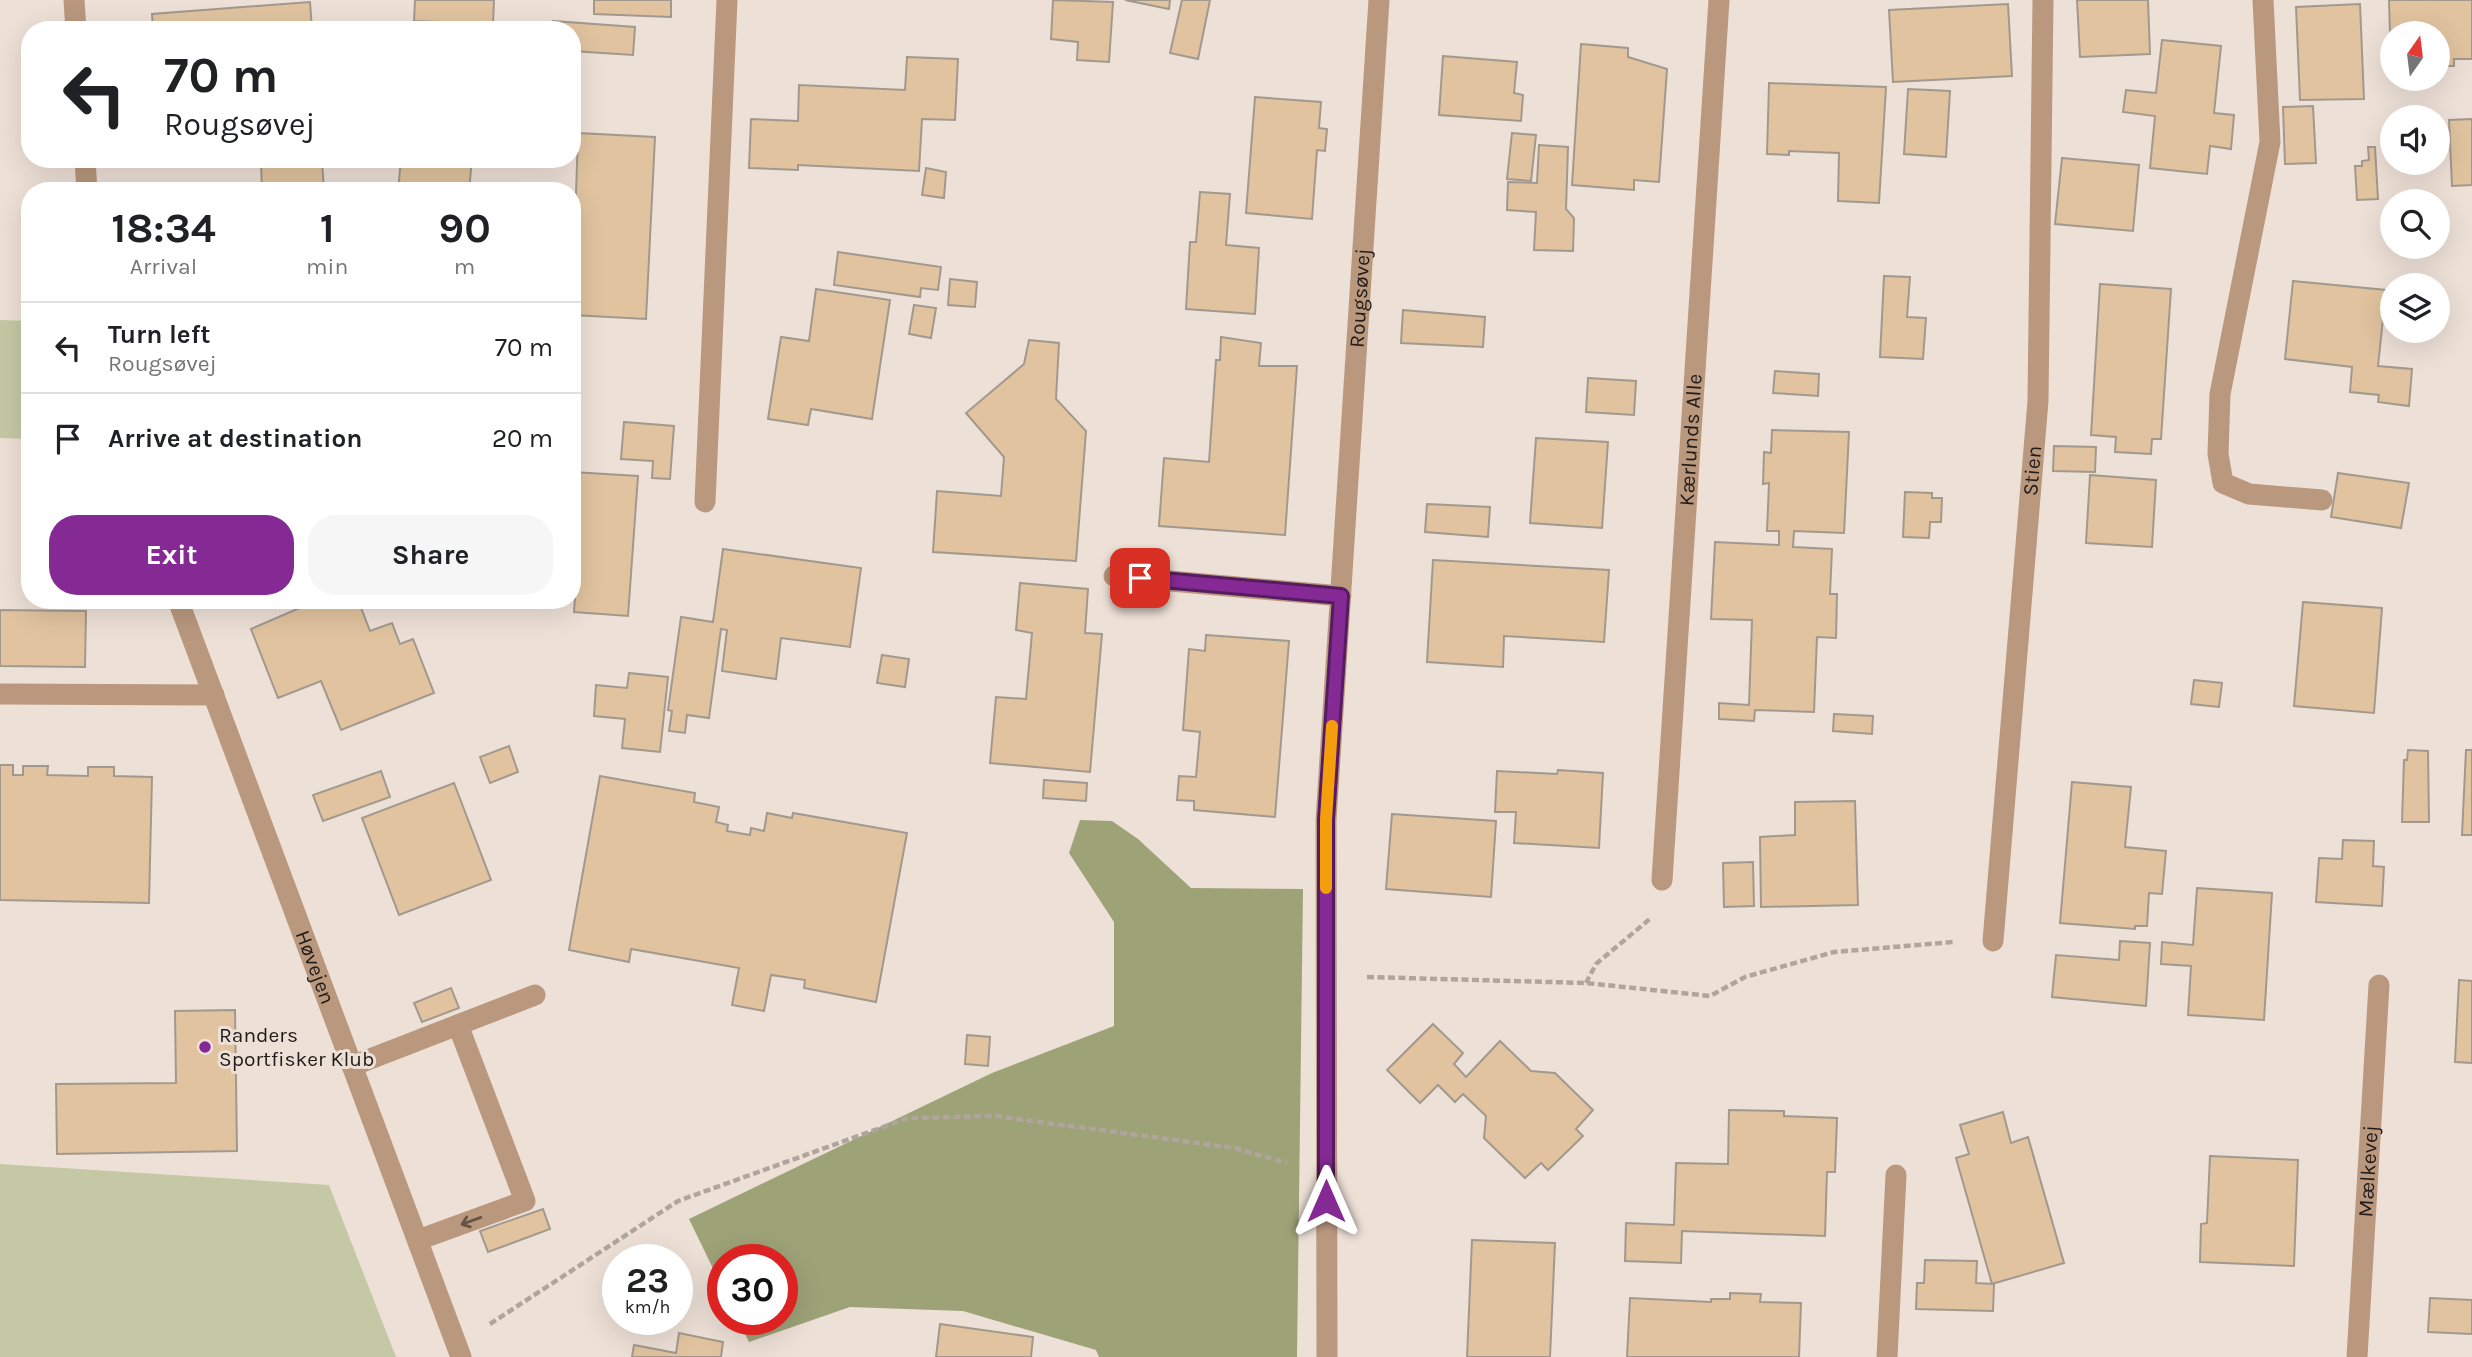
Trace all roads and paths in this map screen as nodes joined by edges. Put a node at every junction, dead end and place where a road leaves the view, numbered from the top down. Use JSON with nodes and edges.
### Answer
{"nodes":[{"id":1,"x":74,"y":0,"type":"edge"},
{"id":2,"x":727,"y":0,"type":"edge"},
{"id":3,"x":1379,"y":0,"type":"edge"},
{"id":4,"x":1719,"y":0,"type":"edge"},
{"id":5,"x":2043,"y":0,"type":"edge"},
{"id":6,"x":2263,"y":0,"type":"edge"},
{"id":7,"x":75,"y":21,"type":"edge"},
{"id":8,"x":2322,"y":500,"type":"dead end"},
{"id":9,"x":705,"y":502,"type":"dead end"},
{"id":10,"x":1114,"y":576,"type":"dead end"},
{"id":11,"x":1341,"y":596,"type":"junction"},
{"id":12,"x":181,"y":609,"type":"edge"},
{"id":13,"x":0,"y":694,"type":"edge"},
{"id":14,"x":214,"y":695,"type":"junction"},
{"id":15,"x":1662,"y":880,"type":"dead end"},
{"id":16,"x":1660,"y":911,"type":"dead end"},
{"id":17,"x":1993,"y":940,"type":"joint"},
{"id":18,"x":1326,"y":976,"type":"junction"},
{"id":19,"x":1586,"y":983,"type":"junction"},
{"id":20,"x":2379,"y":985,"type":"dead end"},
{"id":21,"x":535,"y":995,"type":"dead end"},
{"id":22,"x":458,"y":1025,"type":"junction"},
{"id":23,"x":352,"y":1066,"type":"junction"},
{"id":24,"x":1326,"y":1175,"type":"junction"},
{"id":25,"x":1896,"y":1175,"type":"dead end"},
{"id":26,"x":418,"y":1240,"type":"junction"},
{"id":27,"x":459,"y":1351,"type":"edge"},
{"id":28,"x":1327,"y":1357,"type":"edge"},
{"id":29,"x":1887,"y":1357,"type":"edge"},
{"id":30,"x":2357,"y":1357,"type":"edge"}],
"edges":[{"from":1,"to":7,"type":"street"},
{"from":2,"to":9,"type":"street"},
{"from":3,"to":11,"type":"street","name":"Rougsøvej"},
{"from":4,"to":15,"type":"street","name":"Kærlunds Alle"},
{"from":5,"to":17,"type":"street","name":"Stien"},
{"from":6,"to":8,"type":"street"},
{"from":10,"to":11,"type":"street"},
{"from":11,"to":18,"type":"street","name":"Rougsøvej"},
{"from":12,"to":14,"type":"street","name":"Høvejen"},
{"from":13,"to":14,"type":"street"},
{"from":14,"to":23,"type":"street","name":"Høvejen"},
{"from":16,"to":19,"type":"path"},
{"from":17,"to":19,"type":"path"},
{"from":18,"to":19,"type":"path"},
{"from":18,"to":24,"type":"street","name":"Rougsøvej"},
{"from":20,"to":30,"type":"street","name":"Mælkevej"},
{"from":21,"to":22,"type":"street"},
{"from":22,"to":23,"type":"street"},
{"from":22,"to":26,"type":"street","one_way":true},
{"from":23,"to":26,"type":"street","name":"Høvejen"},
{"from":24,"to":27,"type":"path"},
{"from":24,"to":28,"type":"street","name":"Rougsøvej"},
{"from":25,"to":29,"type":"street"},
{"from":26,"to":27,"type":"street","name":"Høvejen"}]}
